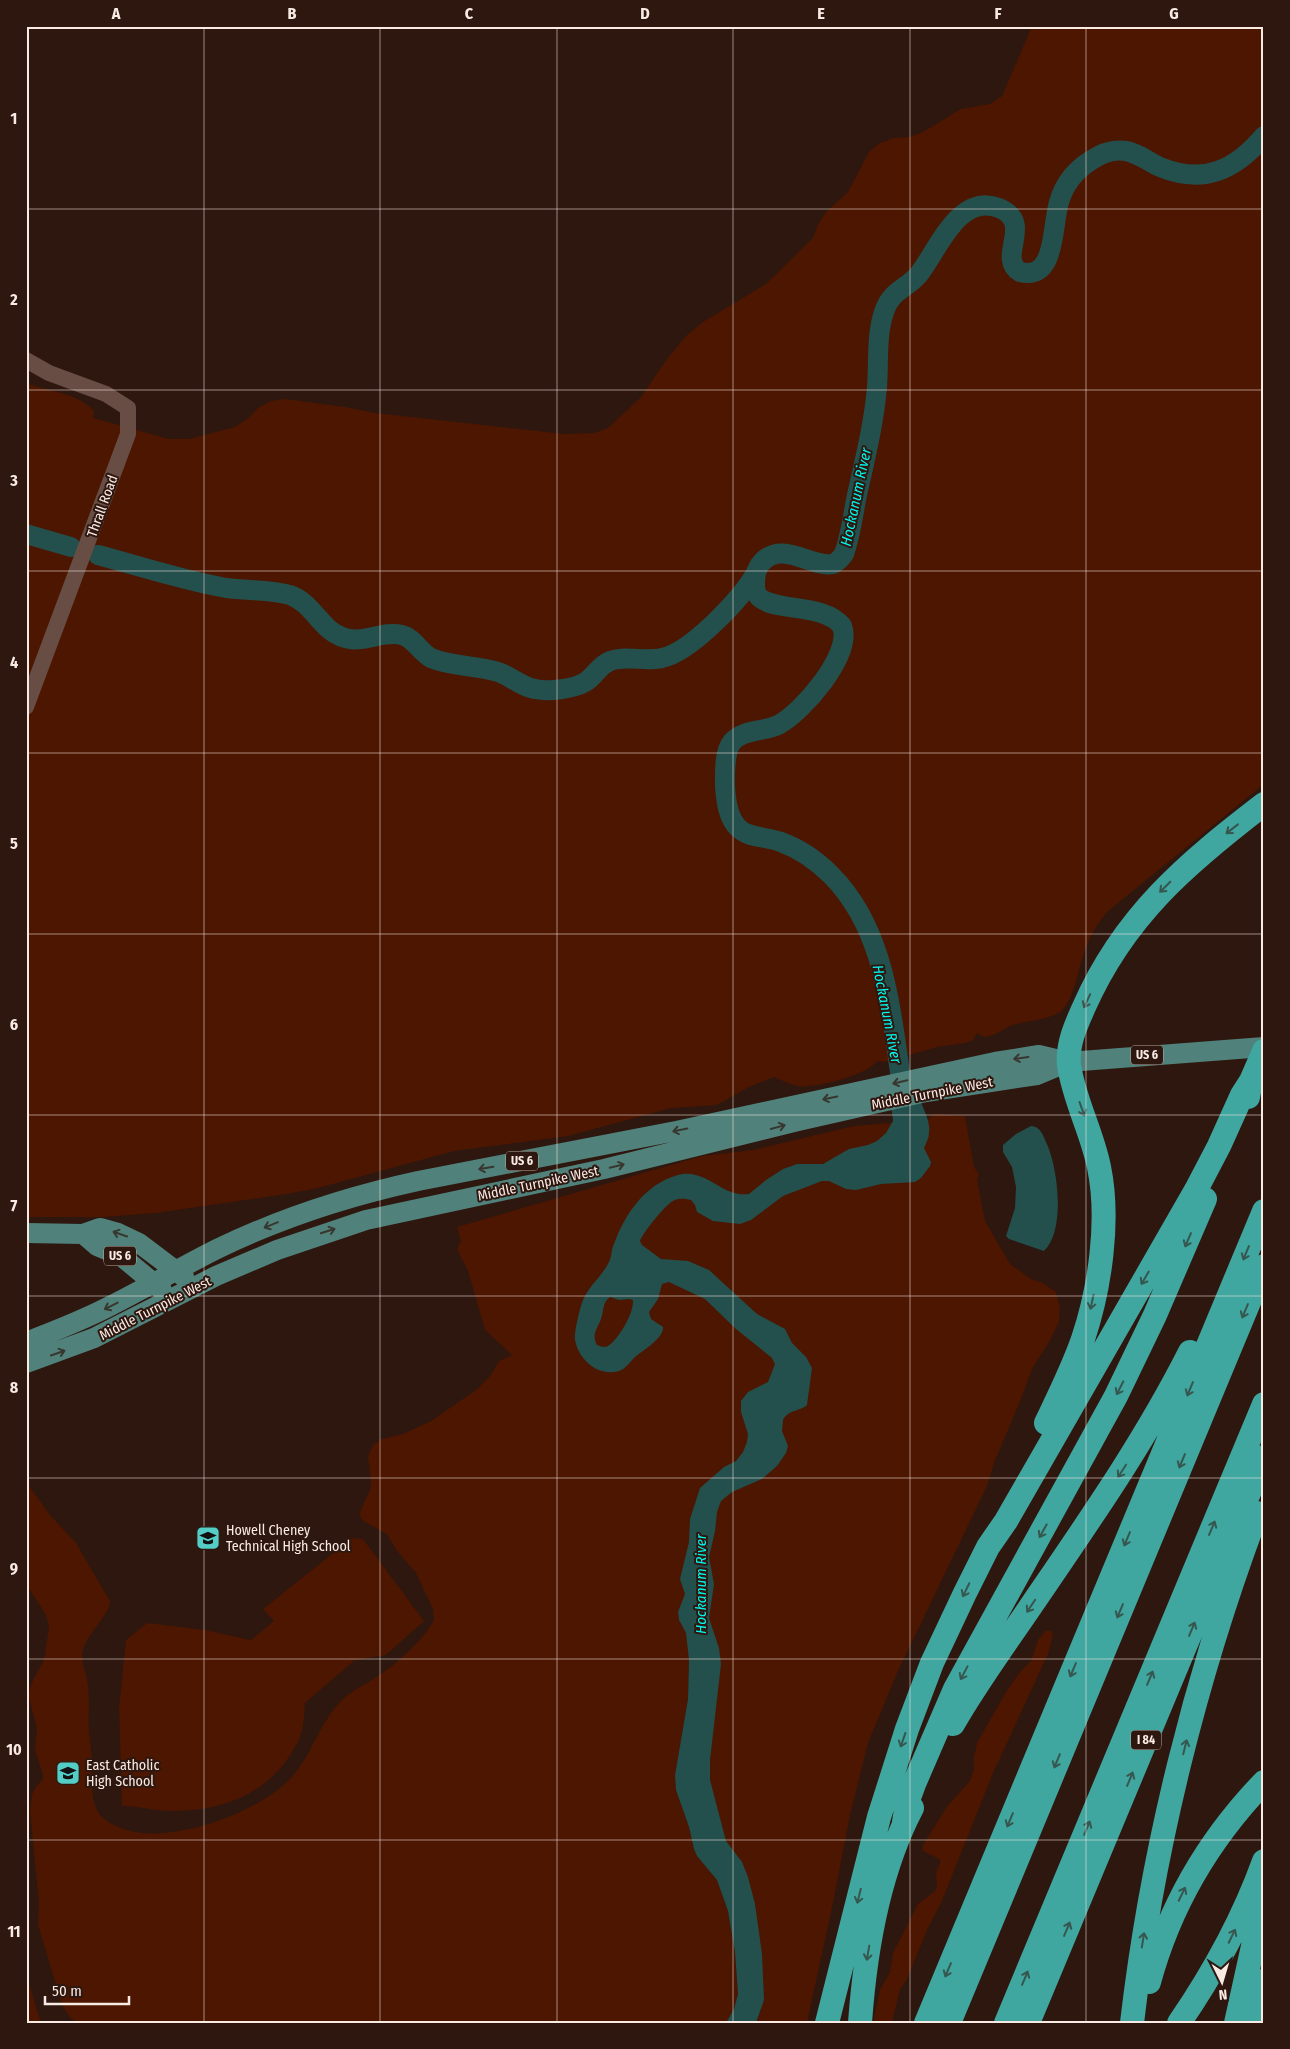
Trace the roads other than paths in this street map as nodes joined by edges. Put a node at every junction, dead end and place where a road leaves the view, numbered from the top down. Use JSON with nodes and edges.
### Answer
{"nodes":[{"id":1,"x":26,"y":360,"type":"edge"},
{"id":2,"x":26,"y":708,"type":"edge"},
{"id":3,"x":1264,"y":804,"type":"edge"},
{"id":4,"x":1264,"y":1047,"type":"edge"},
{"id":5,"x":1264,"y":1052,"type":"edge"},
{"id":6,"x":1068,"y":1062,"type":"junction"},
{"id":7,"x":1251,"y":1081,"type":"junction"},
{"id":8,"x":729,"y":1129,"type":"junction"},
{"id":9,"x":1264,"y":1211,"type":"edge"},
{"id":10,"x":26,"y":1233,"type":"edge"},
{"id":11,"x":83,"y":1234,"type":"junction"},
{"id":12,"x":1264,"y":1266,"type":"edge"},
{"id":13,"x":176,"y":1271,"type":"junction"},
{"id":14,"x":154,"y":1283,"type":"junction"},
{"id":15,"x":196,"y":1286,"type":"junction"},
{"id":16,"x":1229,"y":1295,"type":"junction"},
{"id":17,"x":172,"y":1299,"type":"junction"},
{"id":18,"x":26,"y":1342,"type":"edge"},
{"id":19,"x":26,"y":1363,"type":"edge"},
{"id":20,"x":1264,"y":1404,"type":"edge"},
{"id":21,"x":1264,"y":1458,"type":"edge"},
{"id":22,"x":1264,"y":1495,"type":"edge"},
{"id":23,"x":988,"y":1547,"type":"junction"},
{"id":24,"x":1264,"y":1782,"type":"edge"},
{"id":25,"x":904,"y":1822,"type":"junction"},
{"id":26,"x":1264,"y":1860,"type":"edge"},
{"id":27,"x":1264,"y":1896,"type":"edge"},
{"id":28,"x":1262,"y":1982,"type":"edge"},
{"id":29,"x":827,"y":2023,"type":"edge"},
{"id":30,"x":860,"y":2023,"type":"edge"},
{"id":31,"x":926,"y":2023,"type":"edge"},
{"id":32,"x":948,"y":2023,"type":"edge"},
{"id":33,"x":1006,"y":2023,"type":"edge"},
{"id":34,"x":1028,"y":2023,"type":"edge"},
{"id":35,"x":1132,"y":2023,"type":"edge"},
{"id":36,"x":1140,"y":2023,"type":"edge"},
{"id":37,"x":1179,"y":2023,"type":"edge"},
{"id":38,"x":1236,"y":2023,"type":"edge"},
{"id":39,"x":1253,"y":2023,"type":"edge"}],
"edges":[{"from":1,"to":2,"type":"street","name":"Thrall Road"},
{"from":3,"to":6,"type":"highway","one_way":true},
{"from":4,"to":6,"type":"main road","name":"Middle Turnpike West","number":"US 6"},
{"from":5,"to":7,"type":"highway"},
{"from":6,"to":8,"type":"main road","name":"Middle Turnpike West","number":"US 6"},
{"from":6,"to":23,"type":"highway","one_way":true},
{"from":7,"to":23,"type":"highway","one_way":true},
{"from":7,"to":25,"type":"highway","one_way":true},
{"from":8,"to":13,"type":"main road","name":"Middle Turnpike West","number":"US 6","one_way":true},
{"from":15,"to":8,"type":"main road","name":"Middle Turnpike West","number":"US 6","one_way":true},
{"from":9,"to":16,"type":"highway","one_way":true},
{"from":10,"to":11,"type":"main road","number":"US 6"},
{"from":13,"to":11,"type":"main road","number":"US 6","one_way":true},
{"from":11,"to":14,"type":"main road","number":"US 6"},
{"from":12,"to":32,"type":"highway","one_way":true},
{"from":13,"to":14,"type":"main road","name":"Middle Turnpike West"},
{"from":13,"to":15,"type":"main road"},
{"from":14,"to":17,"type":"main road","number":"US 6"},
{"from":14,"to":18,"type":"main road","name":"Middle Turnpike West","one_way":true},
{"from":15,"to":17,"type":"main road","name":"Middle Turnpike West","number":"US 6"},
{"from":16,"to":25,"type":"highway","one_way":true},
{"from":16,"to":31,"type":"highway","one_way":true},
{"from":19,"to":17,"type":"main road","name":"Middle Turnpike West","one_way":true},
{"from":33,"to":20,"type":"highway","one_way":true},
{"from":34,"to":21,"type":"highway","number":"I 84","one_way":true},
{"from":35,"to":22,"type":"highway","one_way":true},
{"from":23,"to":29,"type":"highway","one_way":true},
{"from":36,"to":24,"type":"highway","one_way":true},
{"from":25,"to":30,"type":"highway","one_way":true},
{"from":37,"to":26,"type":"highway","one_way":true},
{"from":27,"to":38,"type":"highway"},
{"from":28,"to":39,"type":"highway"}]}
